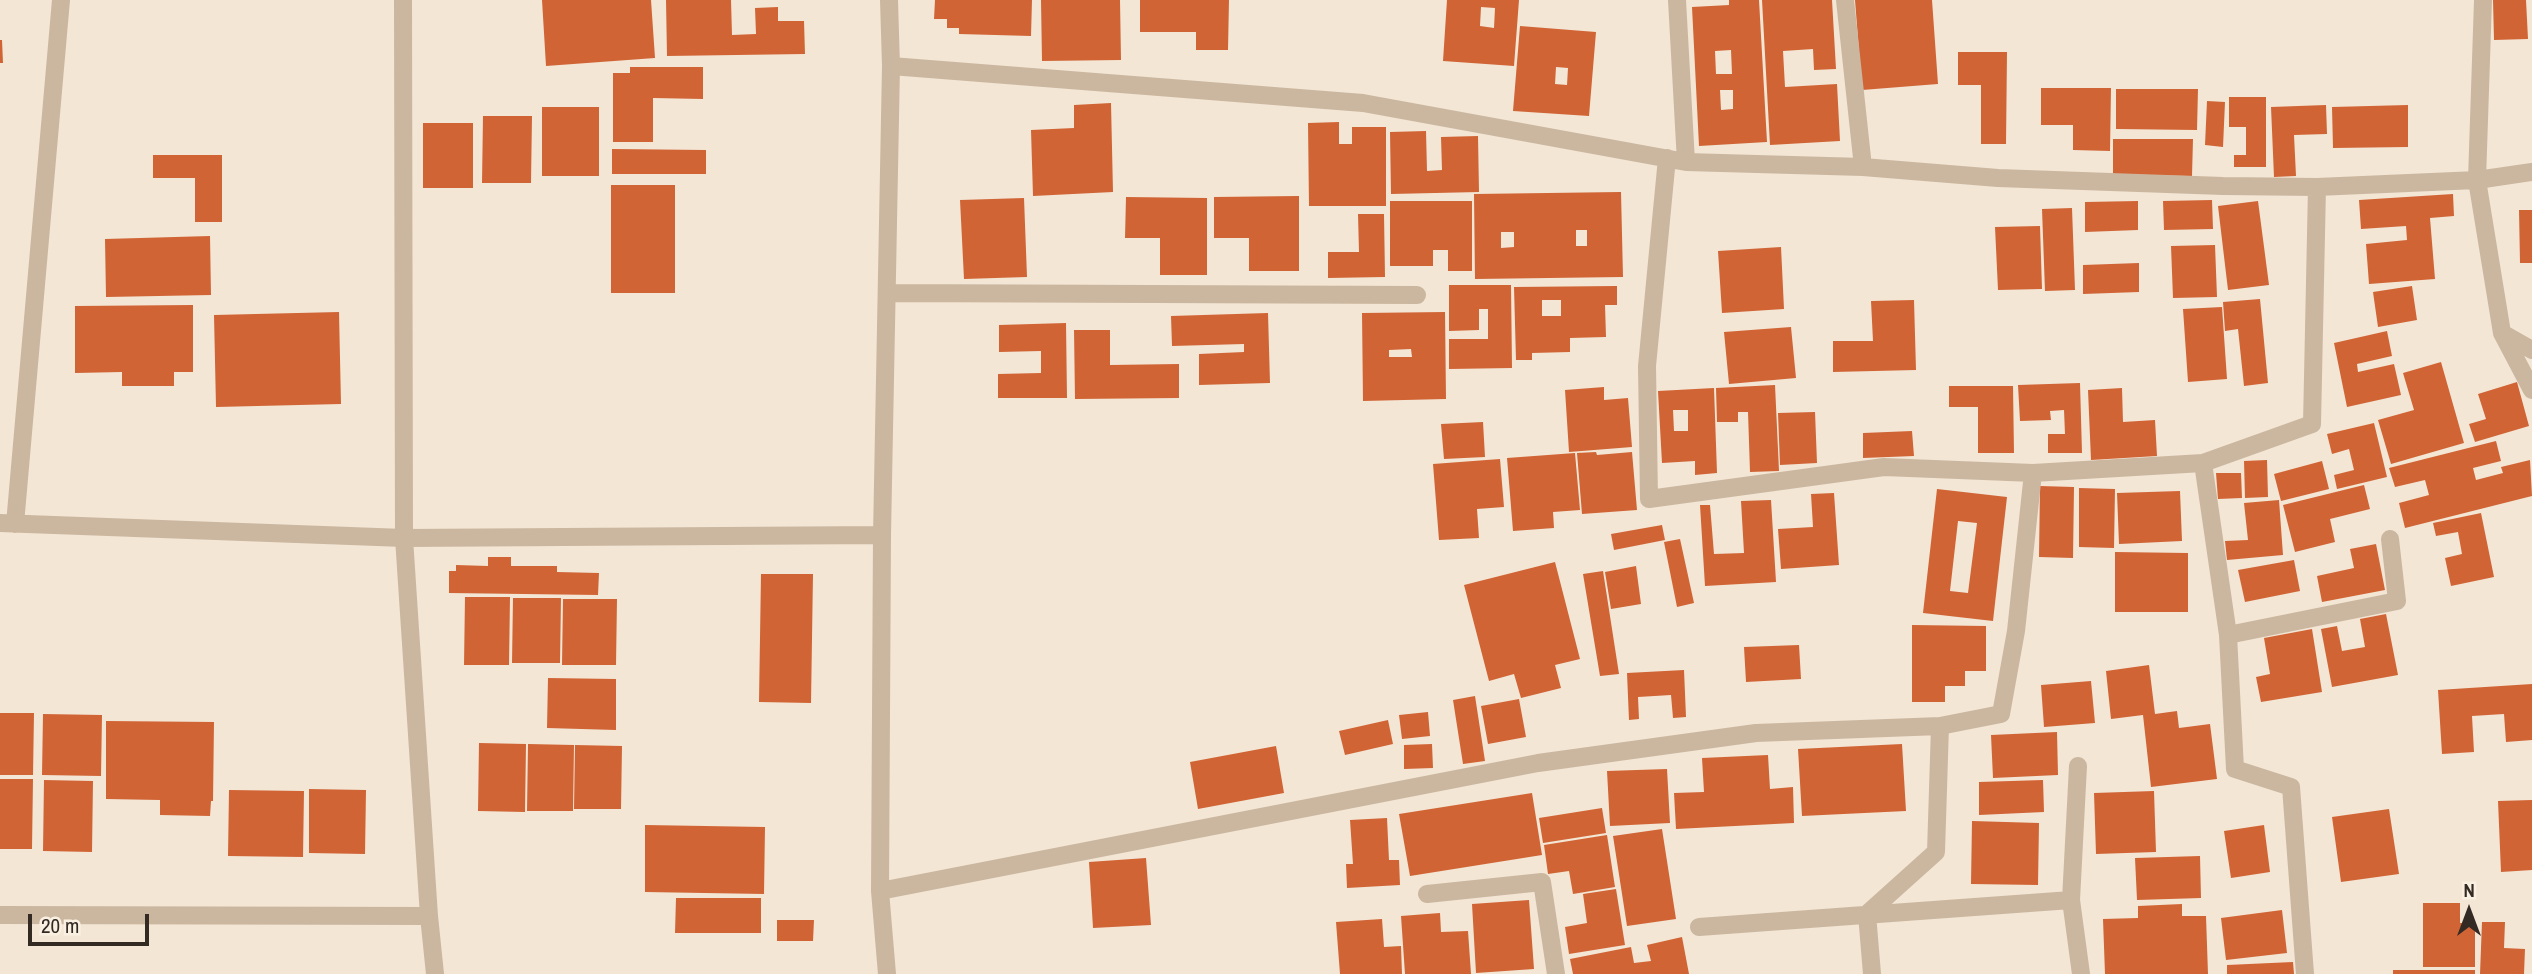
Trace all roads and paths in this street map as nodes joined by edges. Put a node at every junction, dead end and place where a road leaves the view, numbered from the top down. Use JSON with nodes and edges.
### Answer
{"nodes":[{"id":1,"x":61,"y":0,"type":"edge"},
{"id":2,"x":403,"y":0,"type":"edge"},
{"id":3,"x":889,"y":0,"type":"edge"},
{"id":4,"x":1677,"y":0,"type":"edge"},
{"id":5,"x":1845,"y":0,"type":"edge"},
{"id":6,"x":2483,"y":0,"type":"edge"},
{"id":7,"x":891,"y":66,"type":"junction"},
{"id":8,"x":1667,"y":158,"type":"junction"},
{"id":9,"x":1686,"y":162,"type":"junction"},
{"id":10,"x":1863,"y":167,"type":"junction"},
{"id":11,"x":2532,"y":172,"type":"edge"},
{"id":12,"x":2477,"y":180,"type":"junction"},
{"id":13,"x":2317,"y":187,"type":"junction"},
{"id":14,"x":887,"y":293,"type":"junction"},
{"id":15,"x":1417,"y":295,"type":"dead end"},
{"id":16,"x":2502,"y":332,"type":"junction"},
{"id":17,"x":2532,"y":350,"type":"edge"},
{"id":18,"x":2532,"y":390,"type":"edge"},
{"id":19,"x":2203,"y":463,"type":"junction"},
{"id":20,"x":2033,"y":473,"type":"junction"},
{"id":21,"x":8,"y":524,"type":"edge"},
{"id":22,"x":882,"y":535,"type":"junction"},
{"id":23,"x":404,"y":538,"type":"junction"},
{"id":24,"x":2390,"y":539,"type":"dead end"},
{"id":25,"x":2228,"y":635,"type":"junction"},
{"id":26,"x":1940,"y":726,"type":"junction"},
{"id":27,"x":2078,"y":766,"type":"dead end"},
{"id":28,"x":880,"y":891,"type":"junction"},
{"id":29,"x":1427,"y":894,"type":"dead end"},
{"id":30,"x":2071,"y":900,"type":"junction"},
{"id":31,"x":1867,"y":914,"type":"junction"},
{"id":32,"x":0,"y":915,"type":"edge"},
{"id":33,"x":429,"y":916,"type":"junction"},
{"id":34,"x":1699,"y":927,"type":"dead end"},
{"id":35,"x":435,"y":974,"type":"edge"},
{"id":36,"x":887,"y":974,"type":"edge"},
{"id":37,"x":1556,"y":974,"type":"edge"},
{"id":38,"x":1872,"y":974,"type":"edge"},
{"id":39,"x":2081,"y":974,"type":"edge"},
{"id":40,"x":2305,"y":974,"type":"edge"}],
"edges":[{"from":1,"to":21,"type":"street"},
{"from":2,"to":23,"type":"street"},
{"from":3,"to":7,"type":"street"},
{"from":4,"to":9,"type":"street"},
{"from":5,"to":10,"type":"street"},
{"from":6,"to":12,"type":"street"},
{"from":7,"to":8,"type":"street"},
{"from":7,"to":14,"type":"street"},
{"from":8,"to":9,"type":"street"},
{"from":8,"to":20,"type":"street"},
{"from":9,"to":10,"type":"street"},
{"from":10,"to":13,"type":"street"},
{"from":11,"to":12,"type":"street"},
{"from":12,"to":13,"type":"street"},
{"from":12,"to":16,"type":"street"},
{"from":13,"to":19,"type":"street"},
{"from":14,"to":15,"type":"street"},
{"from":14,"to":22,"type":"street"},
{"from":16,"to":17,"type":"street"},
{"from":16,"to":18,"type":"street"},
{"from":19,"to":20,"type":"street"},
{"from":19,"to":25,"type":"street"},
{"from":20,"to":26,"type":"street"},
{"from":21,"to":23,"type":"street"},
{"from":22,"to":23,"type":"street"},
{"from":22,"to":28,"type":"street"},
{"from":23,"to":33,"type":"street"},
{"from":24,"to":25,"type":"street"},
{"from":25,"to":40,"type":"street"},
{"from":26,"to":28,"type":"street"},
{"from":26,"to":31,"type":"street"},
{"from":27,"to":30,"type":"street"},
{"from":28,"to":36,"type":"street"},
{"from":29,"to":37,"type":"street"},
{"from":30,"to":31,"type":"street"},
{"from":30,"to":39,"type":"street"},
{"from":31,"to":34,"type":"street"},
{"from":31,"to":38,"type":"street"},
{"from":32,"to":33,"type":"street"},
{"from":33,"to":35,"type":"street"}]}
